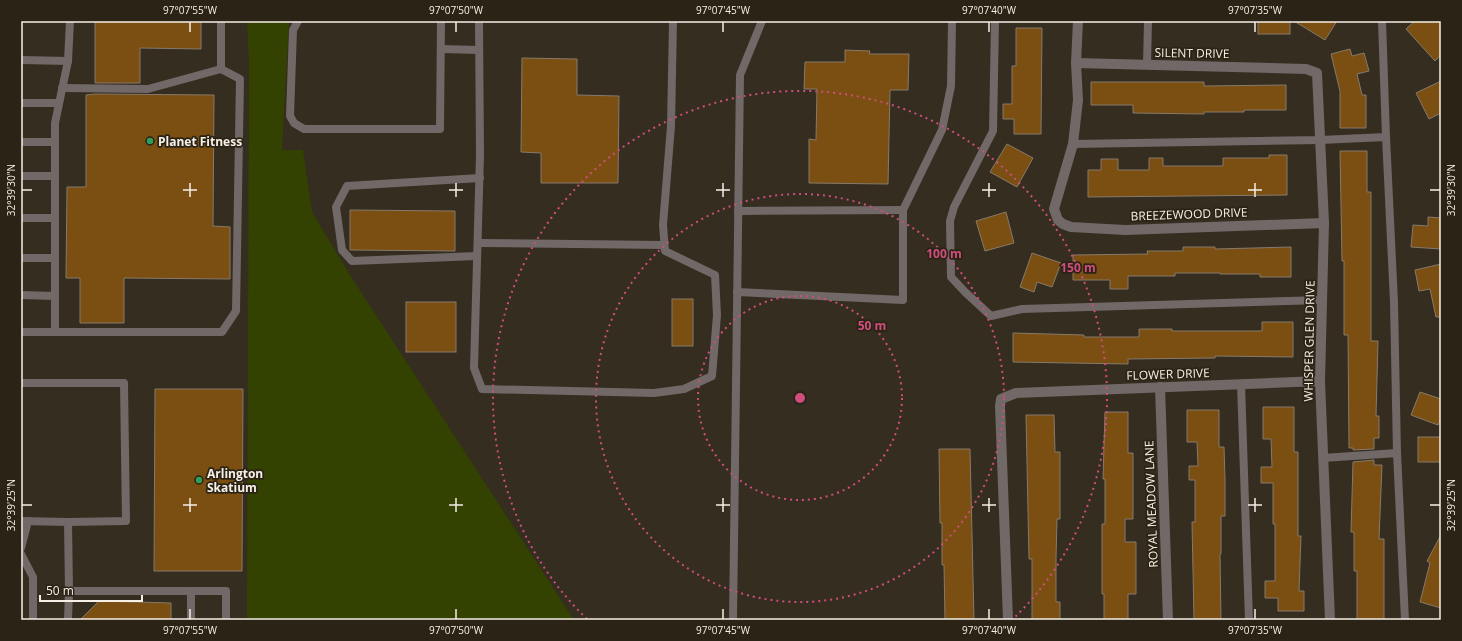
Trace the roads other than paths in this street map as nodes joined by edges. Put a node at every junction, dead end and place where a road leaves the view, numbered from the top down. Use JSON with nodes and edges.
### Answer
{"nodes":[{"id":1,"x":70,"y":21,"type":"edge"},
{"id":2,"x":221,"y":21,"type":"edge"},
{"id":3,"x":298,"y":21,"type":"edge"},
{"id":4,"x":441,"y":21,"type":"edge"},
{"id":5,"x":479,"y":21,"type":"edge"},
{"id":6,"x":673,"y":21,"type":"edge"},
{"id":7,"x":762,"y":21,"type":"edge"},
{"id":8,"x":952,"y":21,"type":"edge"},
{"id":9,"x":995,"y":21,"type":"edge"},
{"id":10,"x":1078,"y":21,"type":"edge"},
{"id":11,"x":1148,"y":21,"type":"edge"},
{"id":12,"x":1382,"y":21,"type":"edge"},
{"id":13,"x":441,"y":49,"type":"junction"},
{"id":14,"x":479,"y":50,"type":"junction"},
{"id":15,"x":21,"y":60,"type":"edge"},
{"id":16,"x":68,"y":61,"type":"junction"},
{"id":17,"x":1076,"y":63,"type":"junction"},
{"id":18,"x":1148,"y":65,"type":"junction"},
{"id":19,"x":221,"y":69,"type":"junction"},
{"id":20,"x":1306,"y":69,"type":"joint"},
{"id":21,"x":62,"y":88,"type":"junction"},
{"id":22,"x":21,"y":103,"type":"edge"},
{"id":23,"x":59,"y":103,"type":"junction"},
{"id":24,"x":1386,"y":137,"type":"junction"},
{"id":25,"x":1320,"y":140,"type":"junction"},
{"id":26,"x":21,"y":142,"type":"edge"},
{"id":27,"x":55,"y":142,"type":"junction"},
{"id":28,"x":1073,"y":144,"type":"junction"},
{"id":29,"x":21,"y":176,"type":"edge"},
{"id":30,"x":55,"y":176,"type":"junction"},
{"id":31,"x":480,"y":178,"type":"junction"},
{"id":32,"x":903,"y":210,"type":"junction"},
{"id":33,"x":738,"y":211,"type":"junction"},
{"id":34,"x":21,"y":218,"type":"edge"},
{"id":35,"x":55,"y":218,"type":"junction"},
{"id":36,"x":1324,"y":223,"type":"junction"},
{"id":37,"x":478,"y":243,"type":"junction"},
{"id":38,"x":664,"y":245,"type":"junction"},
{"id":39,"x":478,"y":256,"type":"junction"},
{"id":40,"x":21,"y":258,"type":"edge"},
{"id":41,"x":55,"y":258,"type":"junction"},
{"id":42,"x":737,"y":292,"type":"junction"},
{"id":43,"x":21,"y":295,"type":"edge"},
{"id":44,"x":55,"y":296,"type":"junction"},
{"id":45,"x":1322,"y":300,"type":"junction"},
{"id":46,"x":21,"y":332,"type":"edge"},
{"id":47,"x":55,"y":332,"type":"junction"},
{"id":48,"x":1320,"y":381,"type":"junction"},
{"id":49,"x":21,"y":384,"type":"edge"},
{"id":50,"x":1241,"y":384,"type":"junction"},
{"id":51,"x":1160,"y":387,"type":"junction"},
{"id":52,"x":1398,"y":453,"type":"junction"},
{"id":53,"x":1323,"y":458,"type":"junction"},
{"id":54,"x":24,"y":521,"type":"edge"},
{"id":55,"x":68,"y":522,"type":"junction"},
{"id":56,"x":21,"y":548,"type":"edge"},
{"id":57,"x":21,"y":554,"type":"edge"},
{"id":58,"x":68,"y":591,"type":"junction"},
{"id":59,"x":191,"y":591,"type":"junction"},
{"id":60,"x":33,"y":620,"type":"edge"},
{"id":61,"x":68,"y":620,"type":"edge"},
{"id":62,"x":191,"y":620,"type":"edge"},
{"id":63,"x":226,"y":620,"type":"edge"},
{"id":64,"x":733,"y":620,"type":"edge"},
{"id":65,"x":1008,"y":620,"type":"edge"},
{"id":66,"x":1168,"y":620,"type":"edge"},
{"id":67,"x":1249,"y":620,"type":"edge"},
{"id":68,"x":1330,"y":620,"type":"edge"},
{"id":69,"x":1405,"y":620,"type":"edge"}],
"edges":[{"from":1,"to":16,"type":"lane"},
{"from":2,"to":19,"type":"lane"},
{"from":3,"to":13,"type":"lane"},
{"from":4,"to":13,"type":"lane"},
{"from":5,"to":14,"type":"lane"},
{"from":6,"to":38,"type":"lane"},
{"from":7,"to":33,"type":"lane"},
{"from":8,"to":32,"type":"lane"},
{"from":9,"to":45,"type":"lane"},
{"from":10,"to":17,"type":"street"},
{"from":11,"to":18,"type":"lane"},
{"from":12,"to":24,"type":"lane"},
{"from":13,"to":14,"type":"lane"},
{"from":14,"to":31,"type":"lane"},
{"from":15,"to":16,"type":"lane"},
{"from":16,"to":21,"type":"lane"},
{"from":17,"to":18,"type":"street","name":"SILENT DRIVE"},
{"from":17,"to":28,"type":"street"},
{"from":18,"to":20,"type":"street","name":"SILENT DRIVE"},
{"from":19,"to":21,"type":"lane"},
{"from":19,"to":47,"type":"lane"},
{"from":20,"to":25,"type":"street","name":"WHISPER GLEN DRIVE"},
{"from":21,"to":23,"type":"lane"},
{"from":22,"to":23,"type":"lane"},
{"from":23,"to":27,"type":"lane"},
{"from":24,"to":25,"type":"lane"},
{"from":24,"to":52,"type":"lane"},
{"from":25,"to":28,"type":"lane"},
{"from":25,"to":36,"type":"street","name":"WHISPER GLEN DRIVE"},
{"from":26,"to":27,"type":"lane"},
{"from":27,"to":30,"type":"lane"},
{"from":28,"to":36,"type":"street","name":"BREEZEWOOD DRIVE"},
{"from":29,"to":30,"type":"lane"},
{"from":30,"to":35,"type":"lane"},
{"from":31,"to":37,"type":"lane"},
{"from":31,"to":39,"type":"lane"},
{"from":32,"to":33,"type":"lane"},
{"from":32,"to":42,"type":"lane"},
{"from":33,"to":42,"type":"lane"},
{"from":34,"to":35,"type":"lane"},
{"from":35,"to":41,"type":"lane"},
{"from":36,"to":45,"type":"street","name":"WHISPER GLEN DRIVE"},
{"from":37,"to":38,"type":"lane"},
{"from":37,"to":39,"type":"lane"},
{"from":38,"to":39,"type":"lane"},
{"from":40,"to":41,"type":"lane"},
{"from":41,"to":44,"type":"lane"},
{"from":42,"to":64,"type":"lane"},
{"from":43,"to":44,"type":"lane"},
{"from":44,"to":47,"type":"lane"},
{"from":45,"to":48,"type":"street","name":"WHISPER GLEN DRIVE"},
{"from":46,"to":47,"type":"lane"},
{"from":48,"to":50,"type":"street","name":"FLOWER DRIVE"},
{"from":48,"to":53,"type":"street","name":"WHISPER GLEN DRIVE"},
{"from":49,"to":55,"type":"lane"},
{"from":50,"to":51,"type":"street","name":"FLOWER DRIVE"},
{"from":50,"to":67,"type":"lane"},
{"from":51,"to":65,"type":"street","name":"FLOWER DRIVE"},
{"from":51,"to":66,"type":"street","name":"ROYAL MEADOW LANE"},
{"from":52,"to":53,"type":"lane"},
{"from":52,"to":69,"type":"lane"},
{"from":53,"to":68,"type":"street","name":"WHISPER GLEN DRIVE"},
{"from":54,"to":55,"type":"lane"},
{"from":54,"to":56,"type":"lane"},
{"from":55,"to":58,"type":"lane"},
{"from":57,"to":60,"type":"lane"},
{"from":58,"to":59,"type":"lane"},
{"from":58,"to":61,"type":"lane"},
{"from":59,"to":62,"type":"lane"},
{"from":59,"to":63,"type":"lane"}]}
